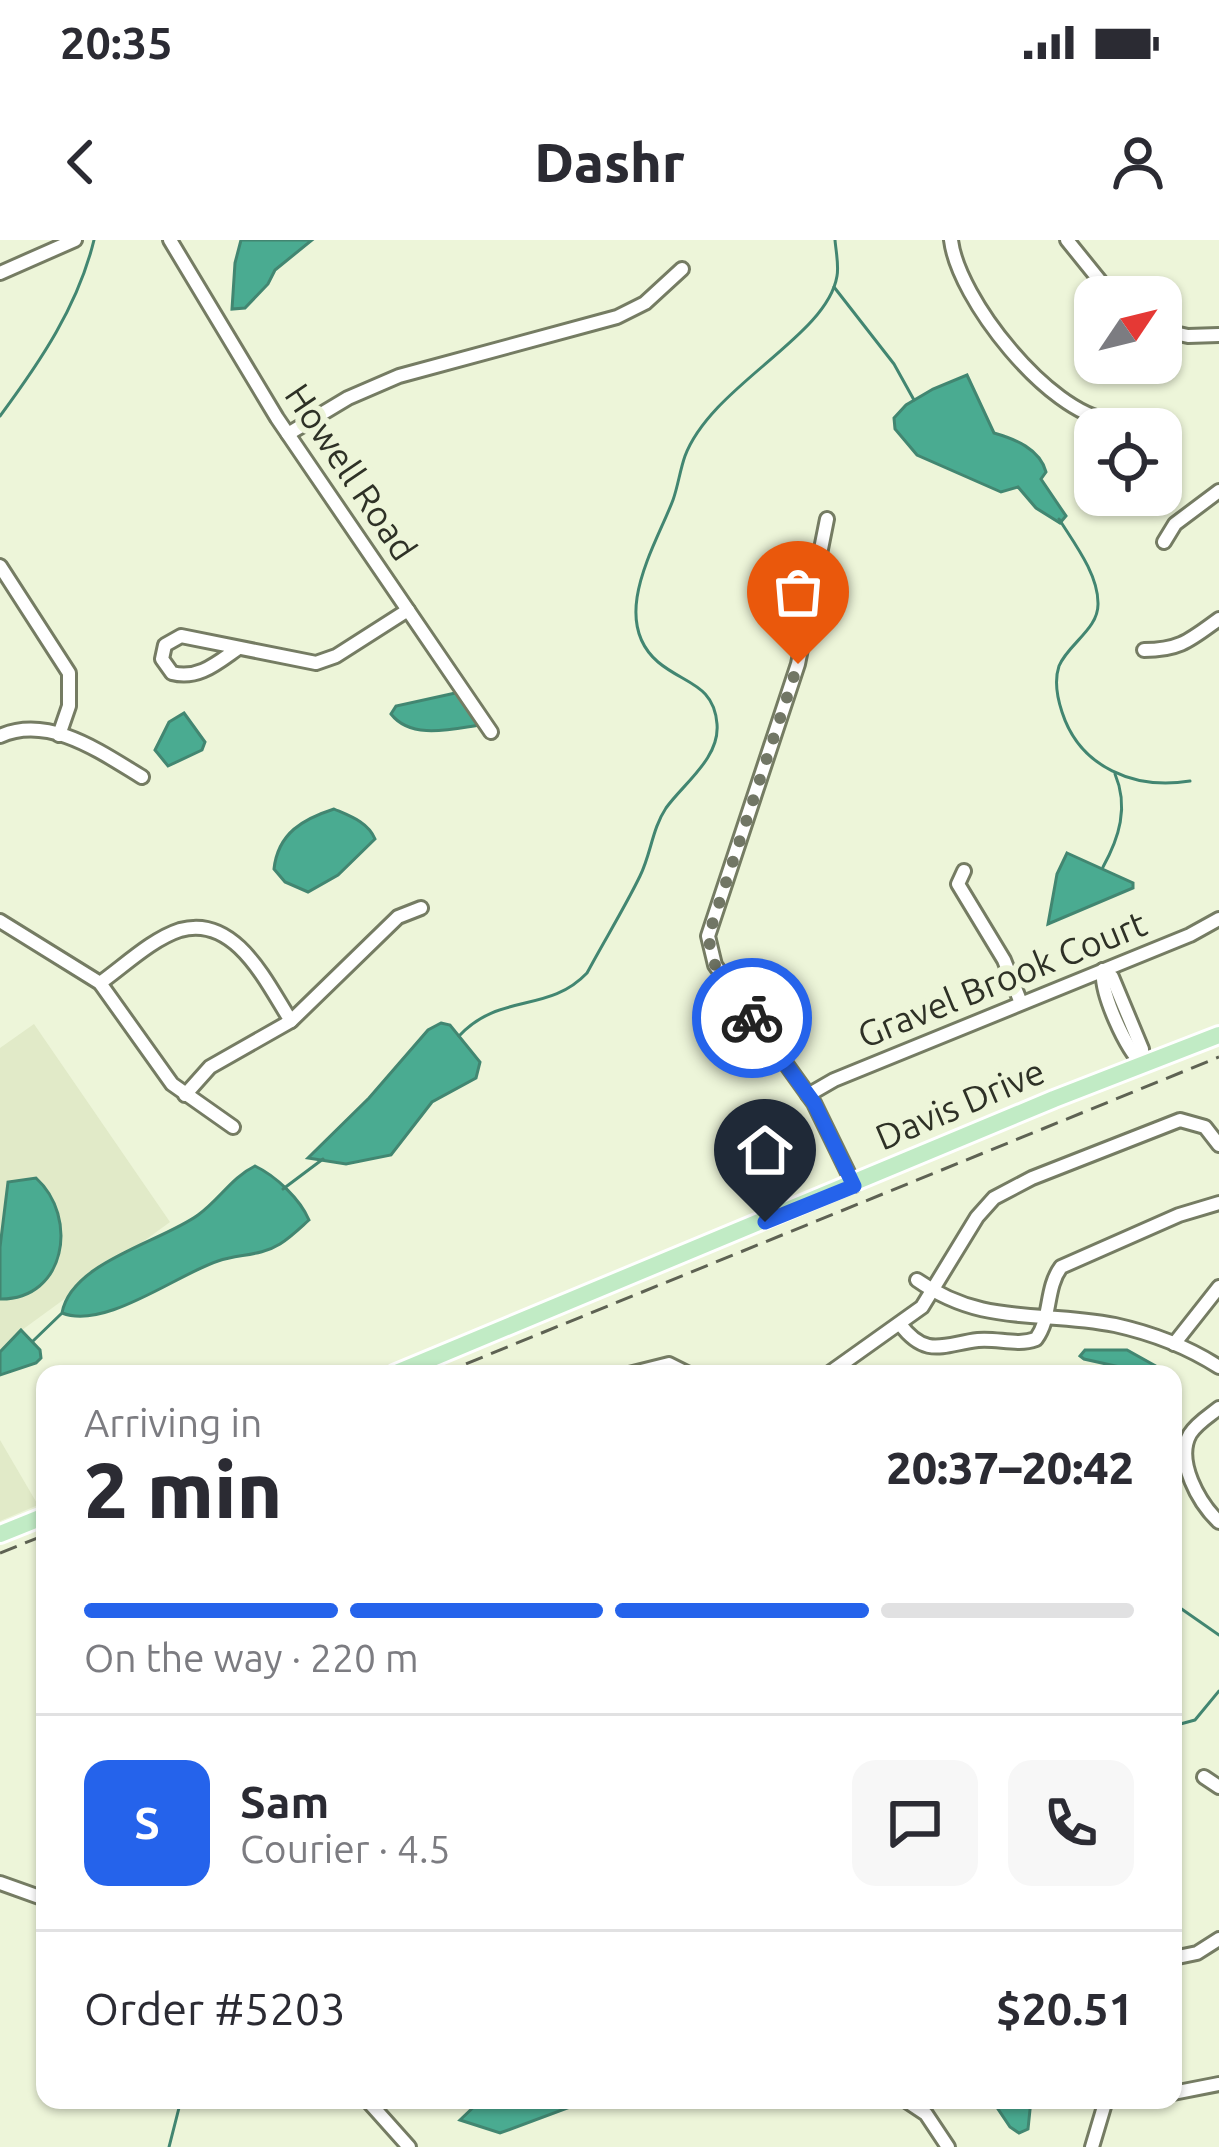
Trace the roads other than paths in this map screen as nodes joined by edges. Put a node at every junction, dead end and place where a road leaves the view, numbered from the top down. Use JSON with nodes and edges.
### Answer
{"nodes":[{"id":1,"x":34,"y":240,"type":"edge"},
{"id":2,"x":50,"y":240,"type":"edge"},
{"id":3,"x":170,"y":240,"type":"edge"},
{"id":4,"x":951,"y":240,"type":"edge"},
{"id":5,"x":1067,"y":240,"type":"edge"},
{"id":6,"x":71,"y":242,"type":"edge"},
{"id":7,"x":28,"y":263,"type":"junction"},
{"id":8,"x":682,"y":269,"type":"dead end"},
{"id":9,"x":0,"y":273,"type":"edge"},
{"id":10,"x":1096,"y":276,"type":"edge"},
{"id":11,"x":1182,"y":335,"type":"edge"},
{"id":12,"x":1219,"y":335,"type":"edge"},
{"id":13,"x":1074,"y":408,"type":"edge"},
{"id":14,"x":288,"y":434,"type":"junction"},
{"id":15,"x":1219,"y":491,"type":"edge"},
{"id":16,"x":827,"y":519,"type":"dead end"},
{"id":17,"x":1164,"y":542,"type":"dead end"},
{"id":18,"x":0,"y":566,"type":"edge"},
{"id":19,"x":408,"y":610,"type":"junction"},
{"id":20,"x":1219,"y":619,"type":"edge"},
{"id":21,"x":236,"y":649,"type":"junction"},
{"id":22,"x":1144,"y":650,"type":"dead end"},
{"id":23,"x":491,"y":732,"type":"dead end"},
{"id":24,"x":59,"y":735,"type":"junction"},
{"id":25,"x":0,"y":736,"type":"edge"},
{"id":26,"x":142,"y":777,"type":"dead end"},
{"id":27,"x":964,"y":871,"type":"dead end"},
{"id":28,"x":421,"y":908,"type":"dead end"},
{"id":29,"x":1219,"y":919,"type":"edge"},
{"id":30,"x":0,"y":921,"type":"edge"},
{"id":31,"x":1103,"y":970,"type":"junction"},
{"id":32,"x":100,"y":983,"type":"junction"},
{"id":33,"x":1021,"y":1003,"type":"junction"},
{"id":34,"x":291,"y":1021,"type":"junction"},
{"id":35,"x":1219,"y":1035,"type":"edge"},
{"id":36,"x":1143,"y":1065,"type":"junction"},
{"id":37,"x":185,"y":1094,"type":"junction"},
{"id":38,"x":808,"y":1095,"type":"junction"},
{"id":39,"x":233,"y":1127,"type":"dead end"},
{"id":40,"x":1219,"y":1145,"type":"edge"},
{"id":41,"x":854,"y":1186,"type":"junction"},
{"id":42,"x":1219,"y":1203,"type":"edge"},
{"id":43,"x":917,"y":1280,"type":"dead end"},
{"id":44,"x":1219,"y":1287,"type":"edge"},
{"id":45,"x":932,"y":1291,"type":"junction"},
{"id":46,"x":1047,"y":1316,"type":"junction"},
{"id":47,"x":900,"y":1324,"type":"junction"},
{"id":48,"x":1174,"y":1344,"type":"junction"},
{"id":49,"x":416,"y":1365,"type":"edge"},
{"id":50,"x":841,"y":1365,"type":"edge"},
{"id":51,"x":1219,"y":1367,"type":"edge"},
{"id":52,"x":1219,"y":1408,"type":"edge"},
{"id":53,"x":36,"y":1520,"type":"edge"},
{"id":54,"x":1219,"y":1522,"type":"edge"},
{"id":55,"x":0,"y":1534,"type":"edge"},
{"id":56,"x":1204,"y":1777,"type":"dead end"},
{"id":57,"x":1219,"y":1787,"type":"edge"},
{"id":58,"x":0,"y":1883,"type":"edge"},
{"id":59,"x":36,"y":1896,"type":"edge"},
{"id":60,"x":1219,"y":1939,"type":"edge"},
{"id":61,"x":1182,"y":1956,"type":"edge"},
{"id":62,"x":1219,"y":2084,"type":"edge"},
{"id":63,"x":1182,"y":2090,"type":"edge"},
{"id":64,"x":375,"y":2109,"type":"edge"},
{"id":65,"x":918,"y":2109,"type":"edge"},
{"id":66,"x":1103,"y":2109,"type":"edge"},
{"id":67,"x":410,"y":2147,"type":"edge"},
{"id":68,"x":948,"y":2147,"type":"edge"},
{"id":69,"x":1092,"y":2147,"type":"edge"}],
"edges":[{"from":1,"to":7,"type":"street"},
{"from":2,"to":6,"type":"street"},
{"from":3,"to":14,"type":"street","name":"Howell Road"},
{"from":4,"to":13,"type":"street"},
{"from":5,"to":10,"type":"street"},
{"from":6,"to":7,"type":"street"},
{"from":7,"to":9,"type":"street"},
{"from":8,"to":14,"type":"street"},
{"from":11,"to":12,"type":"street"},
{"from":14,"to":19,"type":"street","name":"Howell Road"},
{"from":15,"to":17,"type":"street"},
{"from":16,"to":38,"type":"street"},
{"from":18,"to":24,"type":"street"},
{"from":19,"to":21,"type":"street"},
{"from":19,"to":23,"type":"street","name":"Howell Road"},
{"from":20,"to":22,"type":"street"},
{"from":21,"to":21,"type":"street"},
{"from":24,"to":25,"type":"street"},
{"from":24,"to":26,"type":"street"},
{"from":27,"to":33,"type":"street"},
{"from":28,"to":34,"type":"street"},
{"from":29,"to":31,"type":"street","name":"Gravel Brook Court"},
{"from":30,"to":32,"type":"street"},
{"from":31,"to":33,"type":"street","name":"Gravel Brook Court"},
{"from":31,"to":36,"type":"street"},
{"from":32,"to":34,"type":"street"},
{"from":32,"to":37,"type":"street"},
{"from":33,"to":38,"type":"street","name":"Gravel Brook Court"},
{"from":34,"to":37,"type":"street"},
{"from":35,"to":36,"type":"main road","name":"Davis Drive"},
{"from":36,"to":41,"type":"main road","name":"Davis Drive"},
{"from":37,"to":39,"type":"street"},
{"from":38,"to":41,"type":"street"},
{"from":40,"to":45,"type":"street"},
{"from":41,"to":49,"type":"main road","name":"Davis Drive"},
{"from":42,"to":46,"type":"street"},
{"from":43,"to":45,"type":"street"},
{"from":44,"to":48,"type":"street"},
{"from":45,"to":46,"type":"street"},
{"from":45,"to":47,"type":"street"},
{"from":46,"to":47,"type":"street"},
{"from":46,"to":48,"type":"street"},
{"from":47,"to":50,"type":"street"},
{"from":48,"to":51,"type":"street"},
{"from":52,"to":54,"type":"street"},
{"from":53,"to":55,"type":"main road"},
{"from":56,"to":57,"type":"street"},
{"from":58,"to":59,"type":"street"},
{"from":60,"to":61,"type":"street"},
{"from":62,"to":63,"type":"street"},
{"from":64,"to":67,"type":"street"},
{"from":65,"to":68,"type":"street"},
{"from":66,"to":69,"type":"street"}]}
